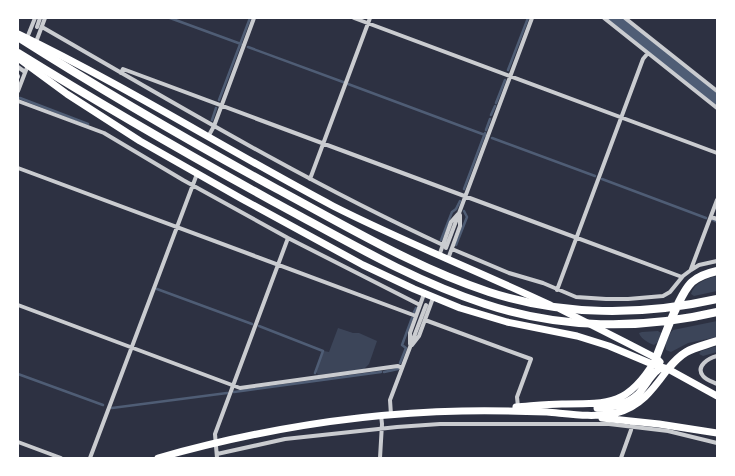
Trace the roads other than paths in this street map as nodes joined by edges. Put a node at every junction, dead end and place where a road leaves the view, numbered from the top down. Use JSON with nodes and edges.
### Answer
{"nodes":[{"id":1,"x":35,"y":18,"type":"edge"},
{"id":2,"x":40,"y":18,"type":"edge"},
{"id":3,"x":45,"y":18,"type":"edge"},
{"id":4,"x":254,"y":18,"type":"edge"},
{"id":5,"x":354,"y":18,"type":"edge"},
{"id":6,"x":370,"y":18,"type":"edge"},
{"id":7,"x":532,"y":18,"type":"edge"},
{"id":8,"x":604,"y":18,"type":"edge"},
{"id":9,"x":625,"y":18,"type":"edge"},
{"id":10,"x":368,"y":23,"type":"junction"},
{"id":11,"x":39,"y":27,"type":"junction"},
{"id":12,"x":18,"y":34,"type":"edge"},
{"id":13,"x":18,"y":37,"type":"edge"},
{"id":14,"x":27,"y":38,"type":"junction"},
{"id":15,"x":36,"y":42,"type":"junction"},
{"id":16,"x":648,"y":53,"type":"junction"},
{"id":17,"x":18,"y":58,"type":"edge"},
{"id":18,"x":18,"y":67,"type":"edge"},
{"id":19,"x":26,"y":68,"type":"junction"},
{"id":20,"x":121,"y":73,"type":"junction"},
{"id":21,"x":511,"y":76,"type":"junction"},
{"id":22,"x":717,"y":90,"type":"edge"},
{"id":23,"x":18,"y":91,"type":"edge"},
{"id":24,"x":18,"y":101,"type":"edge"},
{"id":25,"x":222,"y":106,"type":"junction"},
{"id":26,"x":717,"y":108,"type":"edge"},
{"id":27,"x":621,"y":117,"type":"junction"},
{"id":28,"x":214,"y":126,"type":"junction"},
{"id":29,"x":208,"y":137,"type":"junction"},
{"id":30,"x":323,"y":144,"type":"junction"},
{"id":31,"x":717,"y":153,"type":"edge"},
{"id":32,"x":18,"y":168,"type":"edge"},
{"id":33,"x":197,"y":174,"type":"junction"},
{"id":34,"x":310,"y":179,"type":"junction"},
{"id":35,"x":192,"y":185,"type":"junction"},
{"id":36,"x":466,"y":197,"type":"junction"},
{"id":37,"x":717,"y":200,"type":"edge"},
{"id":38,"x":461,"y":211,"type":"junction"},
{"id":39,"x":711,"y":217,"type":"junction"},
{"id":40,"x":717,"y":219,"type":"edge"},
{"id":41,"x":176,"y":227,"type":"junction"},
{"id":42,"x":288,"y":238,"type":"junction"},
{"id":43,"x":577,"y":238,"type":"junction"},
{"id":44,"x":443,"y":245,"type":"junction"},
{"id":45,"x":446,"y":248,"type":"dead end"},
{"id":46,"x":452,"y":249,"type":"junction"},
{"id":47,"x":439,"y":256,"type":"junction"},
{"id":48,"x":448,"y":259,"type":"junction"},
{"id":49,"x":717,"y":261,"type":"edge"},
{"id":50,"x":278,"y":265,"type":"junction"},
{"id":51,"x":691,"y":270,"type":"junction"},
{"id":52,"x":717,"y":272,"type":"edge"},
{"id":53,"x":682,"y":277,"type":"junction"},
{"id":54,"x":557,"y":290,"type":"junction"},
{"id":55,"x":424,"y":294,"type":"junction"},
{"id":56,"x":433,"y":298,"type":"junction"},
{"id":57,"x":717,"y":299,"type":"edge"},
{"id":58,"x":18,"y":305,"type":"edge"},
{"id":59,"x":420,"y":305,"type":"junction"},
{"id":60,"x":426,"y":305,"type":"dead end"},
{"id":61,"x":717,"y":312,"type":"edge"},
{"id":62,"x":416,"y":316,"type":"junction"},
{"id":63,"x":425,"y":320,"type":"junction"},
{"id":64,"x":717,"y":341,"type":"edge"},
{"id":65,"x":132,"y":347,"type":"junction"},
{"id":66,"x":409,"y":348,"type":"junction"},
{"id":67,"x":717,"y":356,"type":"edge"},
{"id":68,"x":654,"y":361,"type":"junction"},
{"id":69,"x":402,"y":368,"type":"junction"},
{"id":70,"x":668,"y":369,"type":"junction"},
{"id":71,"x":717,"y":384,"type":"edge"},
{"id":72,"x":233,"y":385,"type":"junction"},
{"id":73,"x":717,"y":396,"type":"edge"},
{"id":74,"x":558,"y":404,"type":"junction"},
{"id":75,"x":518,"y":407,"type":"junction"},
{"id":76,"x":481,"y":410,"type":"junction"},
{"id":77,"x":391,"y":415,"type":"junction"},
{"id":78,"x":381,"y":416,"type":"junction"},
{"id":79,"x":588,"y":416,"type":"junction"},
{"id":80,"x":632,"y":423,"type":"junction"},
{"id":81,"x":382,"y":428,"type":"junction"},
{"id":82,"x":717,"y":433,"type":"edge"},
{"id":83,"x":18,"y":442,"type":"edge"},
{"id":84,"x":216,"y":443,"type":"junction"},
{"id":85,"x":717,"y":443,"type":"edge"},
{"id":86,"x":217,"y":456,"type":"edge"},
{"id":87,"x":61,"y":458,"type":"edge"},
{"id":88,"x":90,"y":458,"type":"edge"},
{"id":89,"x":158,"y":458,"type":"edge"},
{"id":90,"x":380,"y":458,"type":"edge"},
{"id":91,"x":621,"y":458,"type":"edge"}],
"edges":[{"from":1,"to":14,"type":"street"},
{"from":2,"to":11,"type":"street"},
{"from":3,"to":11,"type":"street"},
{"from":4,"to":25,"type":"street"},
{"from":5,"to":10,"type":"street"},
{"from":6,"to":10,"type":"street"},
{"from":7,"to":21,"type":"street"},
{"from":8,"to":16,"type":"street"},
{"from":9,"to":22,"type":"street"},
{"from":10,"to":21,"type":"street"},
{"from":10,"to":30,"type":"street"},
{"from":11,"to":15,"type":"street"},
{"from":11,"to":20,"type":"street"},
{"from":12,"to":14,"type":"highway"},
{"from":13,"to":57,"type":"highway"},
{"from":14,"to":15,"type":"highway"},
{"from":15,"to":29,"type":"highway"},
{"from":16,"to":26,"type":"street"},
{"from":16,"to":27,"type":"street"},
{"from":17,"to":19,"type":"highway"},
{"from":17,"to":61,"type":"highway"},
{"from":18,"to":19,"type":"street"},
{"from":19,"to":23,"type":"street"},
{"from":19,"to":33,"type":"highway"},
{"from":20,"to":25,"type":"street"},
{"from":20,"to":28,"type":"street"},
{"from":21,"to":27,"type":"street"},
{"from":21,"to":36,"type":"street"},
{"from":24,"to":35,"type":"street"},
{"from":25,"to":28,"type":"street"},
{"from":25,"to":30,"type":"street"},
{"from":27,"to":31,"type":"street"},
{"from":27,"to":43,"type":"street"},
{"from":28,"to":29,"type":"street"},
{"from":28,"to":34,"type":"street"},
{"from":29,"to":47,"type":"highway"},
{"from":30,"to":34,"type":"street"},
{"from":30,"to":36,"type":"street"},
{"from":32,"to":41,"type":"street"},
{"from":33,"to":35,"type":"street"},
{"from":33,"to":55,"type":"highway"},
{"from":34,"to":44,"type":"street"},
{"from":35,"to":41,"type":"street"},
{"from":35,"to":42,"type":"street"},
{"from":36,"to":38,"type":"street"},
{"from":36,"to":43,"type":"street"},
{"from":37,"to":39,"type":"street"},
{"from":38,"to":44,"type":"street"},
{"from":38,"to":45,"type":"street"},
{"from":38,"to":46,"type":"street"},
{"from":39,"to":40,"type":"street"},
{"from":39,"to":51,"type":"street"},
{"from":41,"to":50,"type":"street"},
{"from":41,"to":65,"type":"street"},
{"from":42,"to":50,"type":"street"},
{"from":42,"to":59,"type":"street"},
{"from":43,"to":53,"type":"street"},
{"from":43,"to":54,"type":"street"},
{"from":44,"to":47,"type":"street"},
{"from":46,"to":48,"type":"street"},
{"from":46,"to":54,"type":"street"},
{"from":47,"to":48,"type":"highway"},
{"from":48,"to":68,"type":"highway"},
{"from":49,"to":51,"type":"street"},
{"from":50,"to":62,"type":"street"},
{"from":50,"to":72,"type":"street"},
{"from":51,"to":53,"type":"street"},
{"from":52,"to":68,"type":"highway"},
{"from":53,"to":54,"type":"street"},
{"from":55,"to":56,"type":"highway"},
{"from":55,"to":59,"type":"street"},
{"from":56,"to":63,"type":"street"},
{"from":56,"to":68,"type":"highway"},
{"from":58,"to":65,"type":"street"},
{"from":59,"to":62,"type":"street"},
{"from":60,"to":66,"type":"street"},
{"from":62,"to":66,"type":"street"},
{"from":63,"to":66,"type":"street"},
{"from":63,"to":75,"type":"street"},
{"from":64,"to":70,"type":"highway"},
{"from":65,"to":72,"type":"street"},
{"from":65,"to":88,"type":"street"},
{"from":66,"to":69,"type":"street"},
{"from":67,"to":71,"type":"street"},
{"from":68,"to":70,"type":"highway"},
{"from":68,"to":74,"type":"highway"},
{"from":69,"to":72,"type":"street"},
{"from":69,"to":77,"type":"street"},
{"from":70,"to":73,"type":"highway"},
{"from":70,"to":74,"type":"highway"},
{"from":70,"to":79,"type":"highway"},
{"from":72,"to":84,"type":"street"},
{"from":74,"to":75,"type":"highway"},
{"from":75,"to":76,"type":"highway"},
{"from":76,"to":77,"type":"highway"},
{"from":76,"to":79,"type":"highway"},
{"from":77,"to":78,"type":"highway"},
{"from":78,"to":81,"type":"street"},
{"from":78,"to":84,"type":"highway"},
{"from":79,"to":80,"type":"highway"},
{"from":80,"to":81,"type":"street"},
{"from":80,"to":82,"type":"highway"},
{"from":80,"to":85,"type":"street"},
{"from":80,"to":91,"type":"street"},
{"from":81,"to":86,"type":"street"},
{"from":81,"to":90,"type":"street"},
{"from":83,"to":87,"type":"street"},
{"from":84,"to":86,"type":"street"},
{"from":84,"to":89,"type":"highway"}]}
